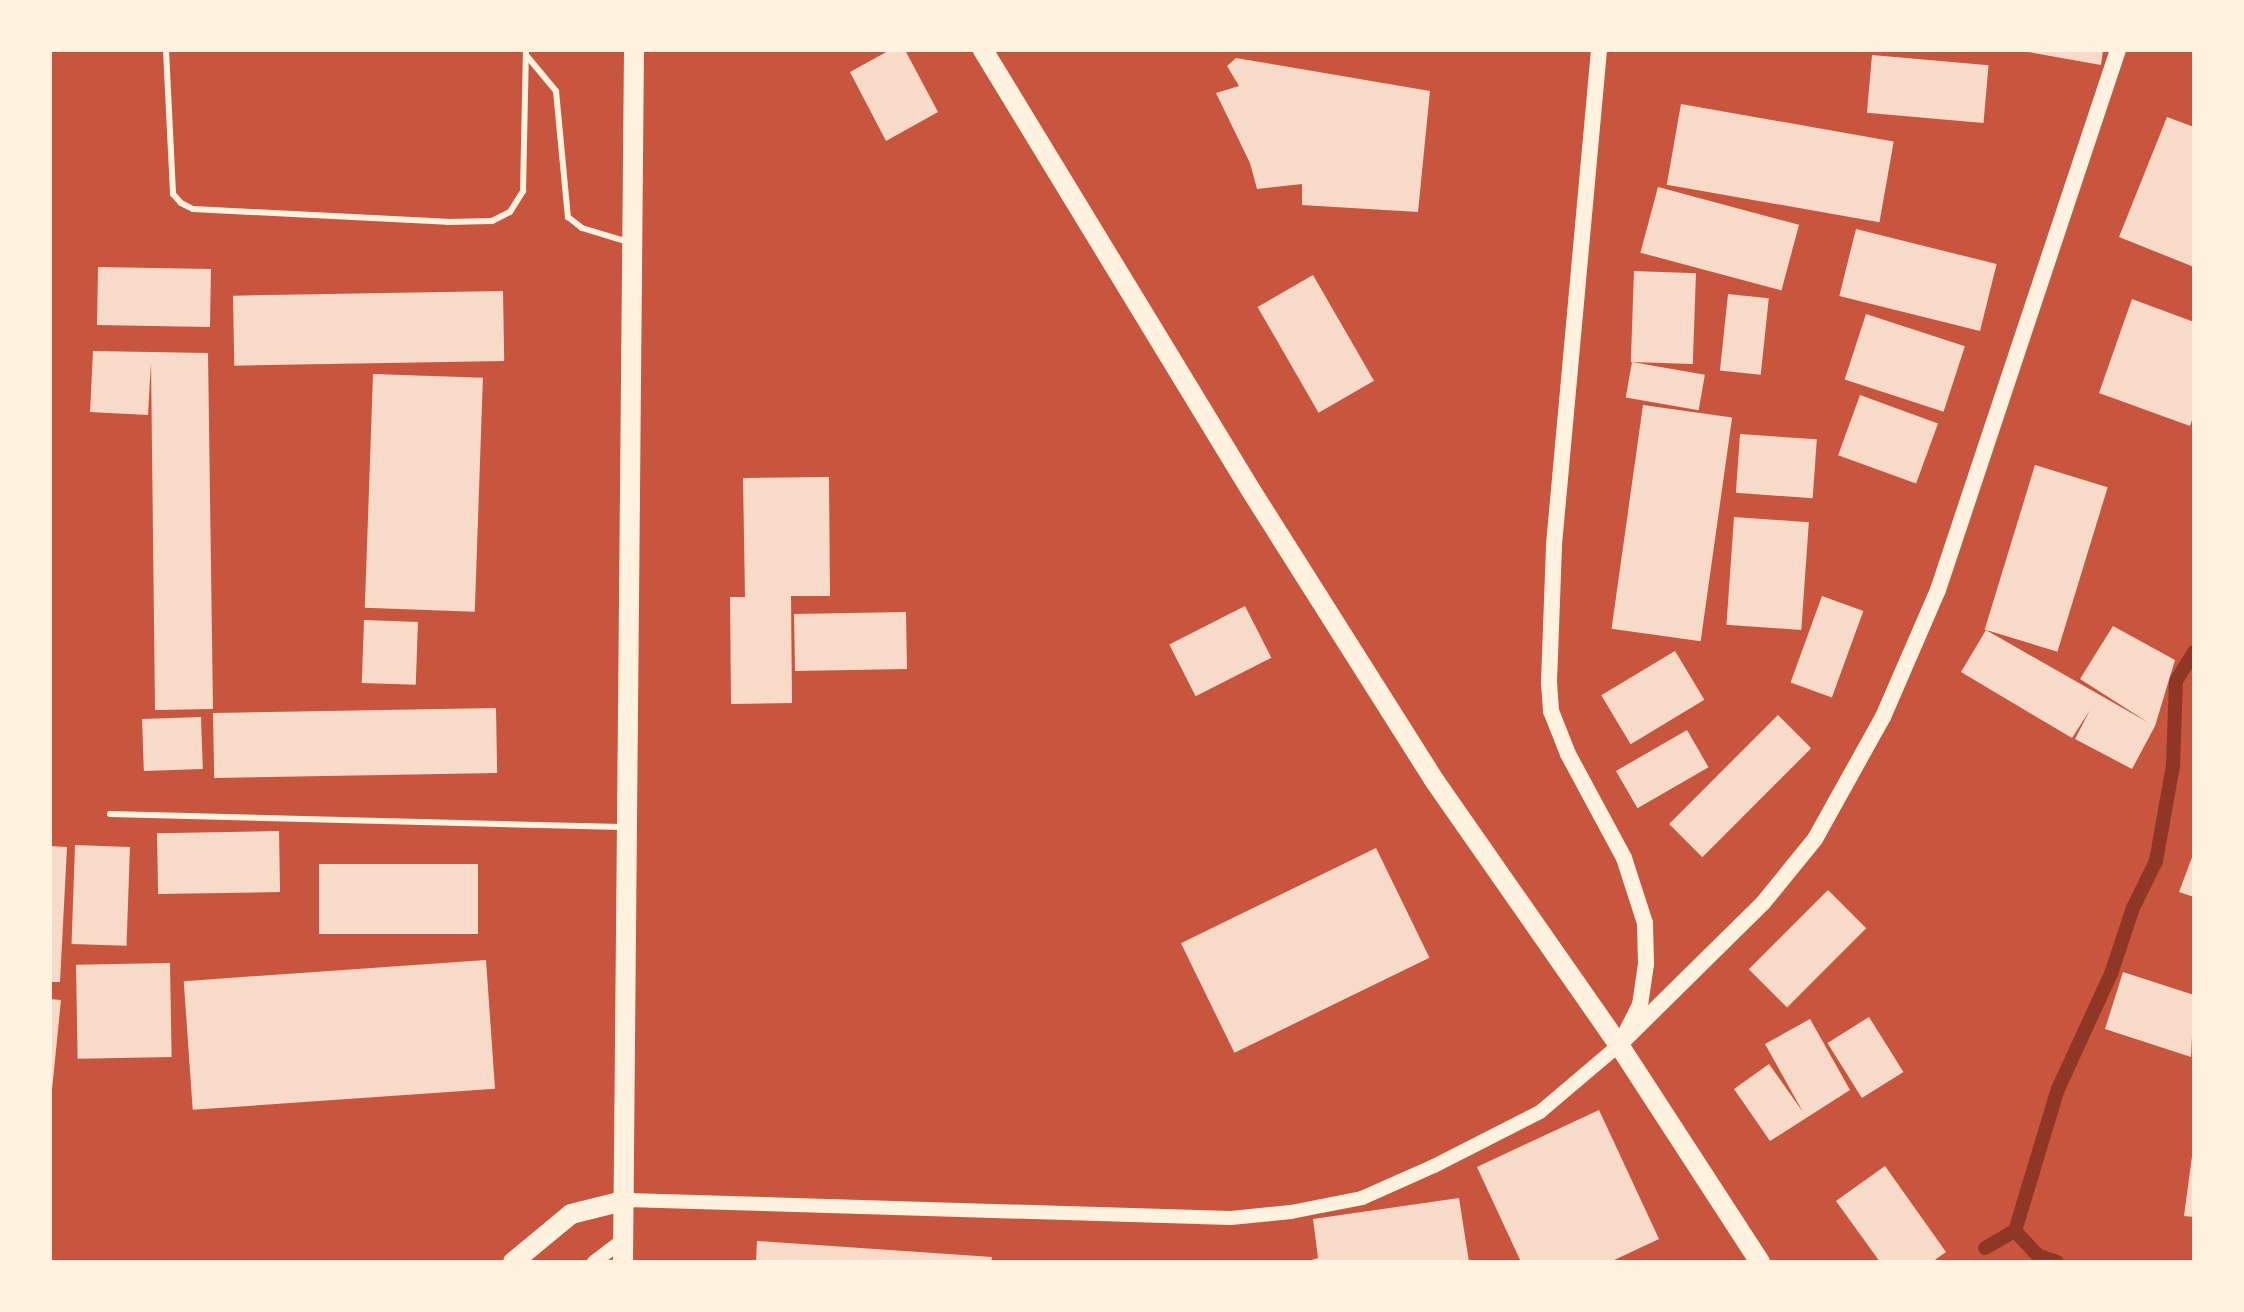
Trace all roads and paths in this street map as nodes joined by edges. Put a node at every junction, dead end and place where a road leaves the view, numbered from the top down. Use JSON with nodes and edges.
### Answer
{"nodes":[{"id":1,"x":166,"y":50,"type":"edge"},
{"id":2,"x":634,"y":50,"type":"edge"},
{"id":3,"x":983,"y":50,"type":"edge"},
{"id":4,"x":1599,"y":50,"type":"edge"},
{"id":5,"x":2118,"y":50,"type":"edge"},
{"id":6,"x":526,"y":52,"type":"edge"},
{"id":7,"x":632,"y":243,"type":"junction"},
{"id":8,"x":110,"y":814,"type":"dead end"},
{"id":9,"x":629,"y":827,"type":"junction"},
{"id":10,"x":1619,"y":1045,"type":"junction"},
{"id":11,"x":627,"y":1200,"type":"junction"},
{"id":12,"x":624,"y":1239,"type":"junction"},
{"id":13,"x":513,"y":1262,"type":"edge"},
{"id":14,"x":594,"y":1262,"type":"edge"},
{"id":15,"x":623,"y":1262,"type":"edge"},
{"id":16,"x":1760,"y":1262,"type":"edge"}],
"edges":[{"from":1,"to":6,"type":"lane"},
{"from":2,"to":7,"type":"main road"},
{"from":3,"to":10,"type":"main road"},
{"from":4,"to":10,"type":"main road"},
{"from":5,"to":10,"type":"main road"},
{"from":6,"to":7,"type":"lane"},
{"from":7,"to":9,"type":"main road"},
{"from":8,"to":9,"type":"lane"},
{"from":9,"to":11,"type":"main road"},
{"from":10,"to":11,"type":"street"},
{"from":10,"to":16,"type":"main road"},
{"from":11,"to":12,"type":"main road"},
{"from":11,"to":13,"type":"main road"},
{"from":12,"to":14,"type":"street"},
{"from":12,"to":15,"type":"main road"}]}
